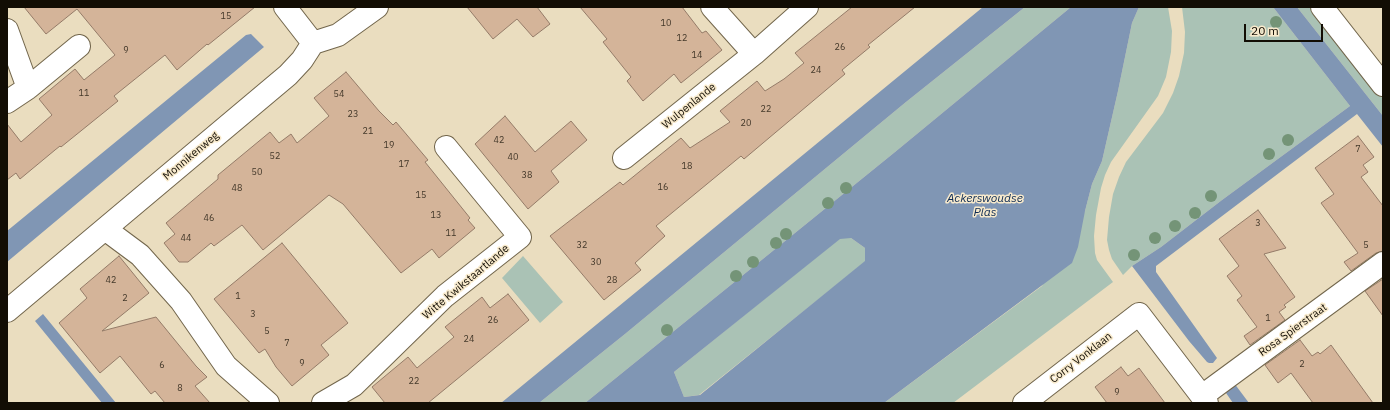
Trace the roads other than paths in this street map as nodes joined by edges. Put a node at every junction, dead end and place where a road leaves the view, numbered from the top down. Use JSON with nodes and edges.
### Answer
{"nodes":[{"id":1,"x":285,"y":7,"type":"edge"},
{"id":2,"x":378,"y":7,"type":"edge"},
{"id":3,"x":712,"y":7,"type":"edge"},
{"id":4,"x":807,"y":7,"type":"edge"},
{"id":5,"x":1322,"y":7,"type":"edge"},
{"id":6,"x":7,"y":30,"type":"edge"},
{"id":7,"x":314,"y":43,"type":"junction"},
{"id":8,"x":79,"y":46,"type":"dead end"},
{"id":9,"x":754,"y":54,"type":"junction"},
{"id":10,"x":1383,"y":85,"type":"edge"},
{"id":11,"x":28,"y":88,"type":"junction"},
{"id":12,"x":7,"y":102,"type":"edge"},
{"id":13,"x":446,"y":147,"type":"dead end"},
{"id":14,"x":624,"y":158,"type":"dead end"},
{"id":15,"x":105,"y":229,"type":"junction"},
{"id":16,"x":1383,"y":263,"type":"edge"},
{"id":17,"x":7,"y":311,"type":"edge"},
{"id":18,"x":1205,"y":400,"type":"edge"},
{"id":19,"x":268,"y":403,"type":"edge"},
{"id":20,"x":323,"y":403,"type":"edge"},
{"id":21,"x":1024,"y":403,"type":"edge"}],
"edges":[{"from":1,"to":7,"type":"street"},
{"from":2,"to":7,"type":"street"},
{"from":3,"to":9,"type":"street"},
{"from":4,"to":9,"type":"street","name":"Wulpenlande"},
{"from":5,"to":10,"type":"street"},
{"from":6,"to":11,"type":"street"},
{"from":7,"to":15,"type":"street","name":"Monnikenweg"},
{"from":8,"to":11,"type":"street"},
{"from":9,"to":14,"type":"street","name":"Wulpenlande"},
{"from":11,"to":12,"type":"street"},
{"from":13,"to":20,"type":"street","name":"Witte Kwikstaartlande"},
{"from":15,"to":17,"type":"street","name":"Monnikenweg"},
{"from":15,"to":19,"type":"street"},
{"from":16,"to":18,"type":"street","name":"Rosa Spierstraat"},
{"from":18,"to":21,"type":"street","name":"Corry Vonklaan"}]}
